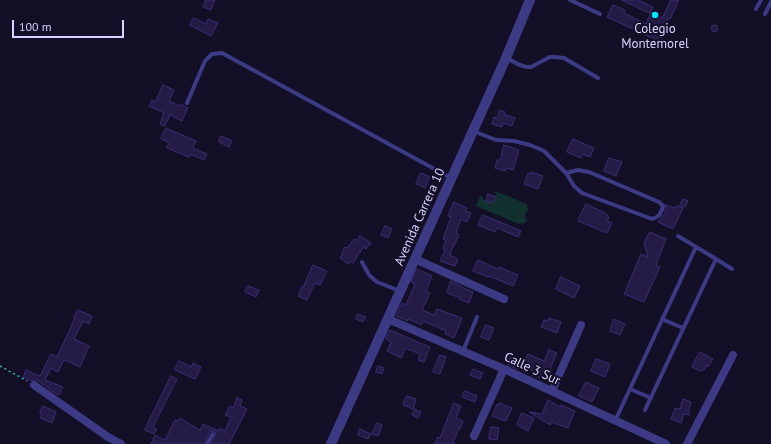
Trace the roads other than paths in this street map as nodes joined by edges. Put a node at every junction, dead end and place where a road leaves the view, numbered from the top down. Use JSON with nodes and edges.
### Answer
{"nodes":[{"id":1,"x":530,"y":0,"type":"edge"},
{"id":2,"x":570,"y":0,"type":"edge"},
{"id":3,"x":761,"y":0,"type":"edge"},
{"id":4,"x":771,"y":2,"type":"edge"},
{"id":5,"x":756,"y":9,"type":"dead end"},
{"id":6,"x":600,"y":14,"type":"dead end"},
{"id":7,"x":765,"y":14,"type":"dead end"},
{"id":8,"x":506,"y":58,"type":"junction"},
{"id":9,"x":598,"y":78,"type":"dead end"},
{"id":10,"x":187,"y":103,"type":"dead end"},
{"id":11,"x":473,"y":131,"type":"junction"},
{"id":12,"x":566,"y":173,"type":"junction"},
{"id":13,"x":452,"y":178,"type":"junction"},
{"id":14,"x":678,"y":236,"type":"dead end"},
{"id":15,"x":696,"y":247,"type":"junction"},
{"id":16,"x":716,"y":259,"type":"junction"},
{"id":17,"x":415,"y":260,"type":"junction"},
{"id":18,"x":362,"y":262,"type":"dead end"},
{"id":19,"x":732,"y":269,"type":"dead end"},
{"id":20,"x":400,"y":291,"type":"junction"},
{"id":21,"x":504,"y":299,"type":"dead end"},
{"id":22,"x":477,"y":317,"type":"dead end"},
{"id":23,"x":388,"y":319,"type":"junction"},
{"id":24,"x":662,"y":320,"type":"junction"},
{"id":25,"x":581,"y":325,"type":"dead end"},
{"id":26,"x":683,"y":328,"type":"junction"},
{"id":27,"x":463,"y":352,"type":"junction"},
{"id":28,"x":733,"y":355,"type":"dead end"},
{"id":29,"x":504,"y":369,"type":"junction"},
{"id":30,"x":34,"y":385,"type":"road end"},
{"id":31,"x":630,"y":389,"type":"junction"},
{"id":32,"x":552,"y":392,"type":"junction"},
{"id":33,"x":651,"y":398,"type":"junction"},
{"id":34,"x":645,"y":410,"type":"dead end"},
{"id":35,"x":615,"y":421,"type":"junction"},
{"id":36,"x":213,"y":434,"type":"dead end"},
{"id":37,"x":474,"y":436,"type":"dead end"},
{"id":38,"x":121,"y":444,"type":"edge"},
{"id":39,"x":206,"y":444,"type":"edge"},
{"id":40,"x":331,"y":444,"type":"edge"},
{"id":41,"x":666,"y":444,"type":"edge"},
{"id":42,"x":687,"y":444,"type":"edge"}],
"edges":[{"from":1,"to":8,"type":"street","name":"Avenida Carrera 10"},
{"from":2,"to":6,"type":"lane"},
{"from":3,"to":5,"type":"lane"},
{"from":4,"to":7,"type":"lane"},
{"from":8,"to":9,"type":"lane"},
{"from":8,"to":11,"type":"street","name":"Avenida Carrera 10"},
{"from":10,"to":13,"type":"lane"},
{"from":11,"to":12,"type":"lane"},
{"from":11,"to":13,"type":"street","name":"Avenida Carrera 10"},
{"from":12,"to":12,"type":"lane"},
{"from":13,"to":17,"type":"street","name":"Avenida Carrera 10"},
{"from":14,"to":15,"type":"lane"},
{"from":15,"to":16,"type":"lane"},
{"from":15,"to":24,"type":"lane"},
{"from":16,"to":19,"type":"lane"},
{"from":16,"to":26,"type":"lane"},
{"from":17,"to":20,"type":"street","name":"Avenida Carrera 10"},
{"from":17,"to":21,"type":"street"},
{"from":18,"to":20,"type":"lane"},
{"from":20,"to":23,"type":"street","name":"Avenida Carrera 10"},
{"from":22,"to":27,"type":"lane"},
{"from":23,"to":27,"type":"street","name":"Calle 3 Sur"},
{"from":23,"to":40,"type":"street","name":"Avenida Carrera 10"},
{"from":24,"to":26,"type":"lane"},
{"from":24,"to":31,"type":"lane"},
{"from":25,"to":32,"type":"street"},
{"from":26,"to":33,"type":"lane"},
{"from":27,"to":29,"type":"street","name":"Calle 3 Sur"},
{"from":28,"to":42,"type":"street"},
{"from":29,"to":32,"type":"street","name":"Calle 3 Sur"},
{"from":29,"to":37,"type":"street"},
{"from":30,"to":38,"type":"street"},
{"from":31,"to":33,"type":"lane"},
{"from":31,"to":35,"type":"lane"},
{"from":32,"to":35,"type":"street","name":"Calle 3 Sur"},
{"from":33,"to":34,"type":"lane"},
{"from":35,"to":41,"type":"street","name":"Calle 3 Sur"},
{"from":36,"to":39,"type":"lane"}]}
